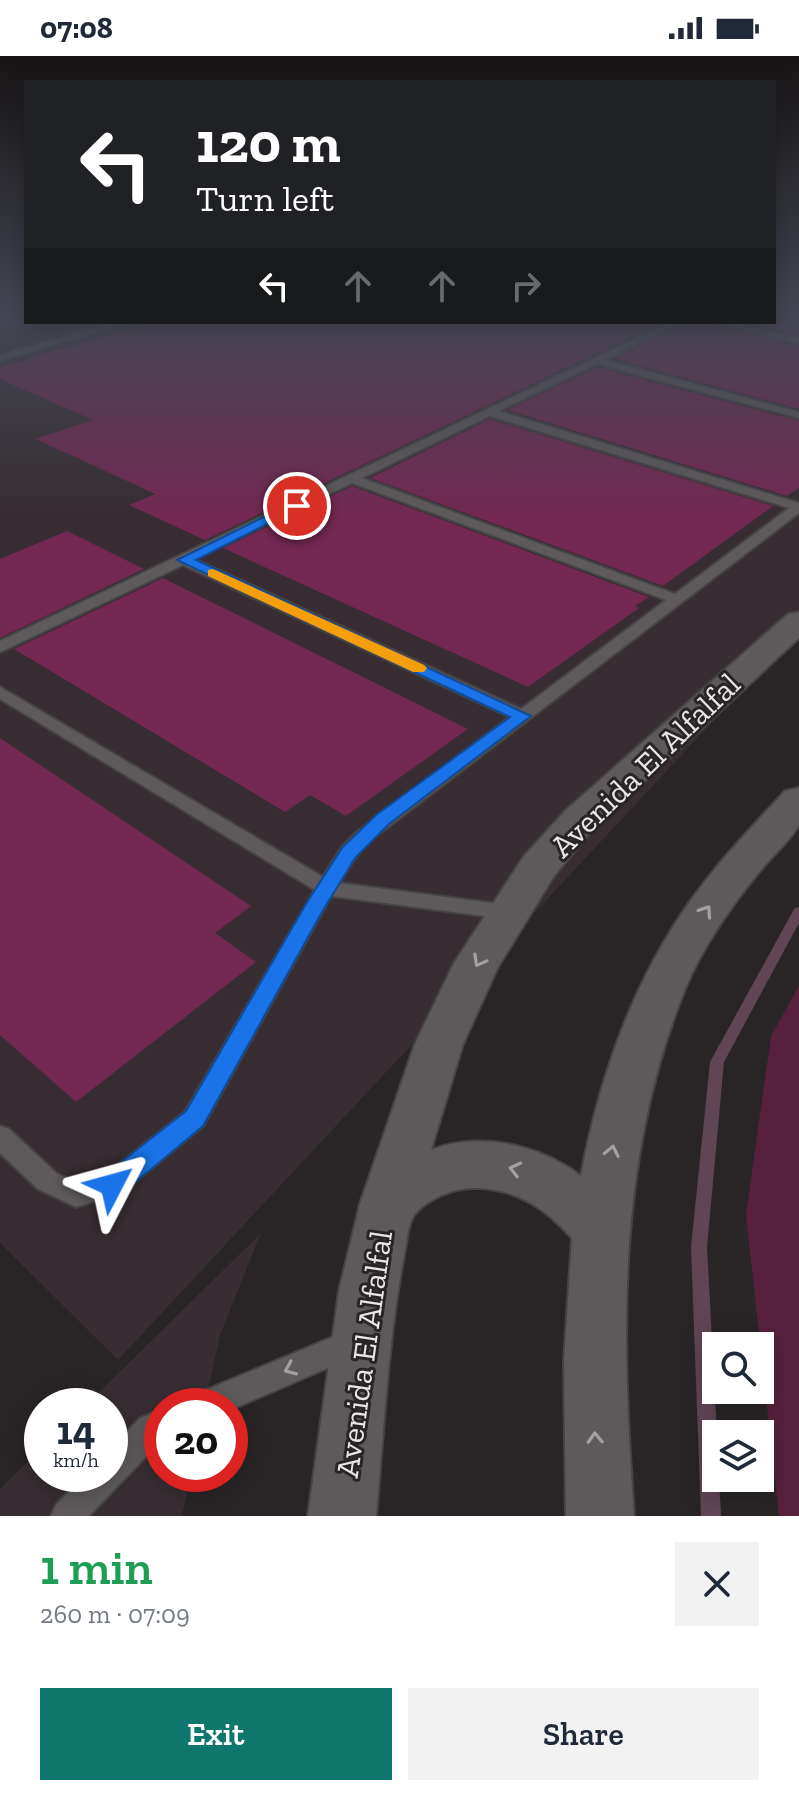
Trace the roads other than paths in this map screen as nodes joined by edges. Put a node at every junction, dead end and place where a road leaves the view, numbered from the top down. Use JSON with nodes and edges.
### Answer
{"nodes":[{"id":1,"x":557,"y":381,"type":"edge"},
{"id":2,"x":672,"y":381,"type":"edge"},
{"id":3,"x":493,"y":413,"type":"junction"},
{"id":4,"x":799,"y":415,"type":"edge"},
{"id":5,"x":353,"y":479,"type":"junction"},
{"id":6,"x":798,"y":507,"type":"edge"},
{"id":7,"x":184,"y":560,"type":"junction"},
{"id":8,"x":674,"y":598,"type":"junction"},
{"id":9,"x":799,"y":621,"type":"edge"},
{"id":10,"x":0,"y":647,"type":"edge"},
{"id":11,"x":0,"y":692,"type":"edge"},
{"id":12,"x":522,"y":716,"type":"junction"},
{"id":13,"x":799,"y":800,"type":"edge"},
{"id":14,"x":326,"y":888,"type":"junction"},
{"id":15,"x":507,"y":912,"type":"junction"},
{"id":16,"x":0,"y":1137,"type":"edge"},
{"id":17,"x":387,"y":1204,"type":"junction"},
{"id":18,"x":600,"y":1228,"type":"junction"},
{"id":19,"x":362,"y":1338,"type":"junction"},
{"id":20,"x":247,"y":1388,"type":"edge"},
{"id":21,"x":144,"y":1436,"type":"edge"},
{"id":22,"x":128,"y":1453,"type":"edge"},
{"id":23,"x":90,"y":1492,"type":"edge"},
{"id":24,"x":67,"y":1516,"type":"edge"},
{"id":25,"x":342,"y":1516,"type":"edge"},
{"id":26,"x":600,"y":1516,"type":"edge"}],
"edges":[{"from":1,"to":3,"type":"lane"},
{"from":2,"to":4,"type":"lane"},
{"from":3,"to":5,"type":"lane"},
{"from":3,"to":6,"type":"lane"},
{"from":5,"to":7,"type":"lane"},
{"from":5,"to":8,"type":"lane"},
{"from":6,"to":8,"type":"lane"},
{"from":7,"to":10,"type":"lane"},
{"from":7,"to":12,"type":"lane"},
{"from":8,"to":12,"type":"lane"},
{"from":9,"to":15,"type":"street","name":"Avenida El Alfalfal"},
{"from":11,"to":14,"type":"lane"},
{"from":12,"to":14,"type":"lane"},
{"from":18,"to":13,"type":"street","one_way":true},
{"from":14,"to":15,"type":"lane"},
{"from":14,"to":16,"type":"lane"},
{"from":15,"to":17,"type":"street","name":"Avenida El Alfalfal","one_way":true},
{"from":18,"to":17,"type":"street","one_way":true},
{"from":17,"to":19,"type":"street","name":"Avenida El Alfalfal"},
{"from":26,"to":18,"type":"street","one_way":true},
{"from":19,"to":20,"type":"lane","one_way":true},
{"from":19,"to":25,"type":"street","name":"Avenida El Alfalfal"},
{"from":21,"to":22,"type":"lane"},
{"from":23,"to":24,"type":"lane"}]}
